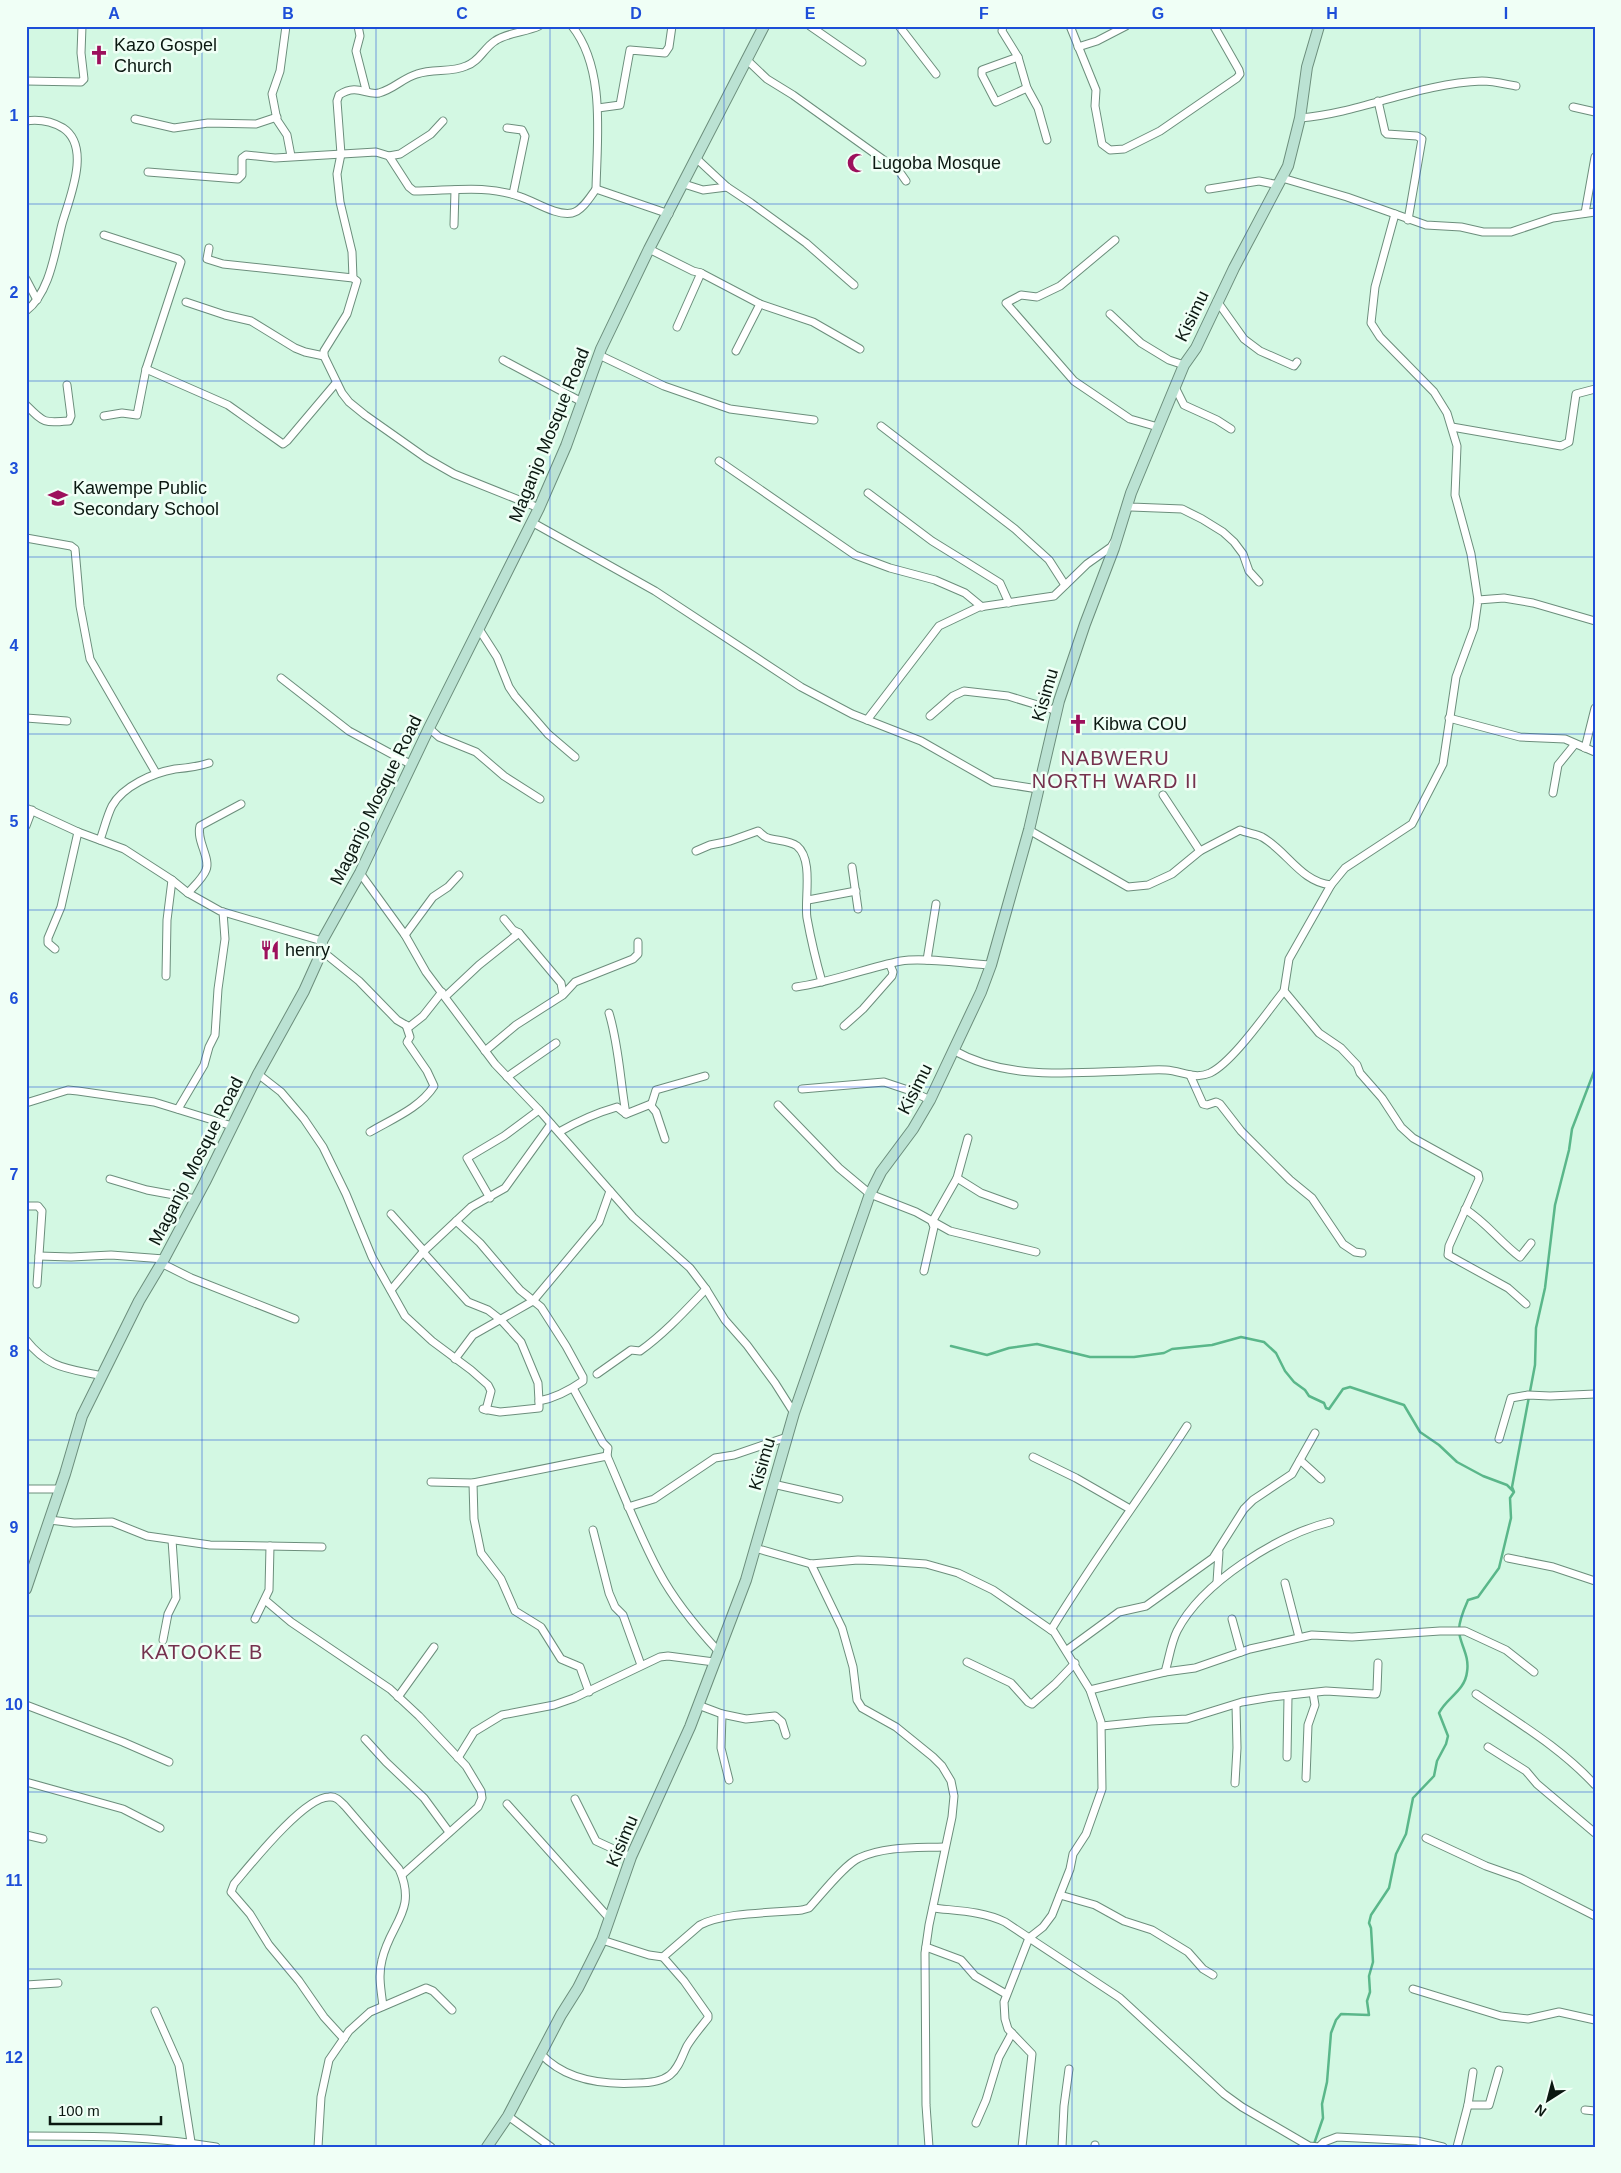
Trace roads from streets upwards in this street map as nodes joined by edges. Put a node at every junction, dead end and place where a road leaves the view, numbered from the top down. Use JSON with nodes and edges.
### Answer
{"nodes":[{"id":1,"x":82,"y":26,"type":"edge"},
{"id":2,"x":286,"y":26,"type":"edge"},
{"id":3,"x":358,"y":26,"type":"edge"},
{"id":4,"x":539,"y":26,"type":"edge"},
{"id":5,"x":572,"y":26,"type":"edge"},
{"id":6,"x":672,"y":26,"type":"edge"},
{"id":7,"x":764,"y":26,"type":"edge"},
{"id":8,"x":810,"y":26,"type":"edge"},
{"id":9,"x":899,"y":26,"type":"edge"},
{"id":10,"x":1003,"y":26,"type":"edge"},
{"id":11,"x":1070,"y":26,"type":"edge"},
{"id":12,"x":1126,"y":26,"type":"edge"},
{"id":13,"x":1214,"y":26,"type":"edge"},
{"id":14,"x":1319,"y":26,"type":"edge"},
{"id":15,"x":1078,"y":47,"type":"junction"},
{"id":16,"x":1018,"y":57,"type":"junction"},
{"id":17,"x":746,"y":59,"type":"junction"},
{"id":18,"x":862,"y":62,"type":"dead end"},
{"id":19,"x":936,"y":74,"type":"dead end"},
{"id":20,"x":26,"y":81,"type":"edge"},
{"id":21,"x":1516,"y":86,"type":"dead end"},
{"id":22,"x":1027,"y":88,"type":"junction"},
{"id":23,"x":366,"y":90,"type":"junction"},
{"id":24,"x":1378,"y":101,"type":"junction"},
{"id":25,"x":598,"y":108,"type":"junction"},
{"id":26,"x":1573,"y":108,"type":"dead end"},
{"id":27,"x":1595,"y":112,"type":"edge"},
{"id":28,"x":276,"y":117,"type":"junction"},
{"id":29,"x":1300,"y":118,"type":"junction"},
{"id":30,"x":135,"y":119,"type":"dead end"},
{"id":31,"x":26,"y":121,"type":"edge"},
{"id":32,"x":443,"y":121,"type":"dead end"},
{"id":33,"x":508,"y":128,"type":"dead end"},
{"id":34,"x":1047,"y":140,"type":"dead end"},
{"id":35,"x":341,"y":154,"type":"junction"},
{"id":36,"x":291,"y":156,"type":"junction"},
{"id":37,"x":389,"y":156,"type":"junction"},
{"id":38,"x":1595,"y":157,"type":"edge"},
{"id":39,"x":697,"y":159,"type":"junction"},
{"id":40,"x":148,"y":172,"type":"dead end"},
{"id":41,"x":906,"y":181,"type":"dead end"},
{"id":42,"x":1281,"y":182,"type":"junction"},
{"id":43,"x":684,"y":184,"type":"junction"},
{"id":44,"x":727,"y":187,"type":"junction"},
{"id":45,"x":596,"y":189,"type":"junction"},
{"id":46,"x":455,"y":190,"type":"junction"},
{"id":47,"x":1209,"y":190,"type":"dead end"},
{"id":48,"x":513,"y":194,"type":"junction"},
{"id":49,"x":1595,"y":212,"type":"edge"},
{"id":50,"x":1585,"y":213,"type":"junction"},
{"id":51,"x":669,"y":214,"type":"junction"},
{"id":52,"x":1395,"y":214,"type":"junction"},
{"id":53,"x":1408,"y":220,"type":"junction"},
{"id":54,"x":454,"y":225,"type":"dead end"},
{"id":55,"x":104,"y":235,"type":"dead end"},
{"id":56,"x":1114,"y":240,"type":"dead end"},
{"id":57,"x":209,"y":248,"type":"dead end"},
{"id":58,"x":649,"y":249,"type":"junction"},
{"id":59,"x":701,"y":273,"type":"junction"},
{"id":60,"x":354,"y":278,"type":"junction"},
{"id":61,"x":26,"y":279,"type":"edge"},
{"id":62,"x":854,"y":284,"type":"dead end"},
{"id":63,"x":37,"y":300,"type":"junction"},
{"id":64,"x":1217,"y":301,"type":"junction"},
{"id":65,"x":186,"y":302,"type":"dead end"},
{"id":66,"x":760,"y":304,"type":"junction"},
{"id":67,"x":26,"y":311,"type":"edge"},
{"id":68,"x":1110,"y":314,"type":"dead end"},
{"id":69,"x":677,"y":327,"type":"dead end"},
{"id":70,"x":860,"y":349,"type":"dead end"},
{"id":71,"x":736,"y":350,"type":"dead end"},
{"id":72,"x":599,"y":355,"type":"junction"},
{"id":73,"x":324,"y":356,"type":"junction"},
{"id":74,"x":504,"y":360,"type":"dead end"},
{"id":75,"x":1297,"y":362,"type":"dead end"},
{"id":76,"x":1184,"y":365,"type":"junction"},
{"id":77,"x":146,"y":369,"type":"junction"},
{"id":78,"x":336,"y":383,"type":"junction"},
{"id":79,"x":67,"y":386,"type":"dead end"},
{"id":80,"x":1175,"y":387,"type":"junction"},
{"id":81,"x":1595,"y":389,"type":"edge"},
{"id":82,"x":582,"y":402,"type":"junction"},
{"id":83,"x":26,"y":405,"type":"edge"},
{"id":84,"x":104,"y":416,"type":"dead end"},
{"id":85,"x":814,"y":420,"type":"dead end"},
{"id":86,"x":881,"y":426,"type":"dead end"},
{"id":87,"x":1158,"y":427,"type":"junction"},
{"id":88,"x":1452,"y":427,"type":"junction"},
{"id":89,"x":1231,"y":429,"type":"dead end"},
{"id":90,"x":719,"y":460,"type":"dead end"},
{"id":91,"x":868,"y":494,"type":"dead end"},
{"id":92,"x":1128,"y":504,"type":"junction"},
{"id":93,"x":539,"y":508,"type":"junction"},
{"id":94,"x":537,"y":525,"type":"dead end"},
{"id":95,"x":1117,"y":537,"type":"junction"},
{"id":96,"x":26,"y":538,"type":"edge"},
{"id":97,"x":1259,"y":582,"type":"dead end"},
{"id":98,"x":1065,"y":585,"type":"junction"},
{"id":99,"x":1478,"y":600,"type":"junction"},
{"id":100,"x":1009,"y":603,"type":"junction"},
{"id":101,"x":982,"y":607,"type":"junction"},
{"id":102,"x":1595,"y":621,"type":"edge"},
{"id":103,"x":478,"y":629,"type":"junction"},
{"id":104,"x":281,"y":678,"type":"dead end"},
{"id":105,"x":1059,"y":701,"type":"junction"},
{"id":106,"x":1595,"y":708,"type":"edge"},
{"id":107,"x":930,"y":716,"type":"dead end"},
{"id":108,"x":26,"y":718,"type":"edge"},
{"id":109,"x":1449,"y":718,"type":"junction"},
{"id":110,"x":867,"y":720,"type":"junction"},
{"id":111,"x":67,"y":721,"type":"dead end"},
{"id":112,"x":429,"y":728,"type":"junction"},
{"id":113,"x":1575,"y":744,"type":"junction"},
{"id":114,"x":1585,"y":748,"type":"junction"},
{"id":115,"x":1595,"y":752,"type":"edge"},
{"id":116,"x":575,"y":757,"type":"dead end"},
{"id":117,"x":209,"y":763,"type":"dead end"},
{"id":118,"x":412,"y":765,"type":"junction"},
{"id":119,"x":156,"y":773,"type":"junction"},
{"id":120,"x":1038,"y":790,"type":"junction"},
{"id":121,"x":1553,"y":793,"type":"dead end"},
{"id":122,"x":1163,"y":795,"type":"dead end"},
{"id":123,"x":540,"y":799,"type":"dead end"},
{"id":124,"x":241,"y":804,"type":"dead end"},
{"id":125,"x":29,"y":809,"type":"edge"},
{"id":126,"x":26,"y":826,"type":"edge"},
{"id":127,"x":1029,"y":830,"type":"junction"},
{"id":128,"x":78,"y":832,"type":"junction"},
{"id":129,"x":100,"y":840,"type":"junction"},
{"id":130,"x":696,"y":850,"type":"dead end"},
{"id":131,"x":1200,"y":851,"type":"junction"},
{"id":132,"x":852,"y":867,"type":"dead end"},
{"id":133,"x":360,"y":872,"type":"junction"},
{"id":134,"x":459,"y":875,"type":"dead end"},
{"id":135,"x":172,"y":880,"type":"junction"},
{"id":136,"x":1331,"y":885,"type":"junction"},
{"id":137,"x":856,"y":891,"type":"junction"},
{"id":138,"x":188,"y":893,"type":"junction"},
{"id":139,"x":808,"y":900,"type":"junction"},
{"id":140,"x":936,"y":904,"type":"dead end"},
{"id":141,"x":858,"y":909,"type":"dead end"},
{"id":142,"x":223,"y":912,"type":"junction"},
{"id":143,"x":504,"y":919,"type":"dead end"},
{"id":144,"x":519,"y":933,"type":"junction"},
{"id":145,"x":405,"y":936,"type":"junction"},
{"id":146,"x":638,"y":942,"type":"dead end"},
{"id":147,"x":322,"y":946,"type":"junction"},
{"id":148,"x":55,"y":949,"type":"dead end"},
{"id":149,"x":927,"y":960,"type":"junction"},
{"id":150,"x":890,"y":964,"type":"junction"},
{"id":151,"x":991,"y":964,"type":"junction"},
{"id":152,"x":166,"y":976,"type":"dead end"},
{"id":153,"x":822,"y":982,"type":"junction"},
{"id":154,"x":796,"y":987,"type":"dead end"},
{"id":155,"x":1284,"y":991,"type":"junction"},
{"id":156,"x":444,"y":994,"type":"junction"},
{"id":157,"x":563,"y":994,"type":"junction"},
{"id":158,"x":609,"y":1013,"type":"dead end"},
{"id":159,"x":406,"y":1025,"type":"junction"},
{"id":160,"x":844,"y":1026,"type":"dead end"},
{"id":161,"x":556,"y":1043,"type":"dead end"},
{"id":162,"x":953,"y":1050,"type":"junction"},
{"id":163,"x":485,"y":1051,"type":"junction"},
{"id":164,"x":258,"y":1074,"type":"junction"},
{"id":165,"x":1190,"y":1075,"type":"junction"},
{"id":166,"x":705,"y":1076,"type":"dead end"},
{"id":167,"x":507,"y":1077,"type":"junction"},
{"id":168,"x":802,"y":1089,"type":"dead end"},
{"id":169,"x":930,"y":1100,"type":"junction"},
{"id":170,"x":26,"y":1103,"type":"edge"},
{"id":171,"x":651,"y":1104,"type":"junction"},
{"id":172,"x":778,"y":1105,"type":"dead end"},
{"id":173,"x":178,"y":1110,"type":"junction"},
{"id":174,"x":539,"y":1110,"type":"junction"},
{"id":175,"x":626,"y":1114,"type":"junction"},
{"id":176,"x":551,"y":1124,"type":"junction"},
{"id":177,"x":232,"y":1126,"type":"junction"},
{"id":178,"x":370,"y":1132,"type":"dead end"},
{"id":179,"x":559,"y":1132,"type":"junction"},
{"id":180,"x":968,"y":1138,"type":"dead end"},
{"id":181,"x":665,"y":1140,"type":"dead end"},
{"id":182,"x":957,"y":1178,"type":"junction"},
{"id":183,"x":110,"y":1179,"type":"dead end"},
{"id":184,"x":610,"y":1191,"type":"junction"},
{"id":185,"x":870,"y":1194,"type":"junction"},
{"id":186,"x":490,"y":1198,"type":"junction"},
{"id":187,"x":196,"y":1199,"type":"junction"},
{"id":188,"x":1014,"y":1205,"type":"dead end"},
{"id":189,"x":26,"y":1206,"type":"edge"},
{"id":190,"x":1465,"y":1209,"type":"junction"},
{"id":191,"x":391,"y":1214,"type":"dead end"},
{"id":192,"x":456,"y":1221,"type":"junction"},
{"id":193,"x":932,"y":1222,"type":"junction"},
{"id":194,"x":1531,"y":1243,"type":"dead end"},
{"id":195,"x":424,"y":1252,"type":"junction"},
{"id":196,"x":1036,"y":1252,"type":"dead end"},
{"id":197,"x":1362,"y":1253,"type":"dead end"},
{"id":198,"x":39,"y":1256,"type":"junction"},
{"id":199,"x":163,"y":1261,"type":"junction"},
{"id":200,"x":924,"y":1271,"type":"dead end"},
{"id":201,"x":37,"y":1284,"type":"dead end"},
{"id":202,"x":706,"y":1289,"type":"junction"},
{"id":203,"x":391,"y":1290,"type":"junction"},
{"id":204,"x":533,"y":1301,"type":"junction"},
{"id":205,"x":1526,"y":1304,"type":"dead end"},
{"id":206,"x":294,"y":1319,"type":"dead end"},
{"id":207,"x":501,"y":1320,"type":"junction"},
{"id":208,"x":26,"y":1340,"type":"edge"},
{"id":209,"x":455,"y":1359,"type":"junction"},
{"id":210,"x":597,"y":1374,"type":"dead end"},
{"id":211,"x":102,"y":1376,"type":"junction"},
{"id":212,"x":573,"y":1388,"type":"junction"},
{"id":213,"x":1595,"y":1394,"type":"edge"},
{"id":214,"x":540,"y":1401,"type":"junction"},
{"id":215,"x":794,"y":1413,"type":"junction"},
{"id":216,"x":1187,"y":1426,"type":"dead end"},
{"id":217,"x":1315,"y":1433,"type":"dead end"},
{"id":218,"x":787,"y":1437,"type":"junction"},
{"id":219,"x":1499,"y":1439,"type":"dead end"},
{"id":220,"x":607,"y":1456,"type":"junction"},
{"id":221,"x":1033,"y":1457,"type":"dead end"},
{"id":222,"x":1300,"y":1460,"type":"junction"},
{"id":223,"x":1321,"y":1479,"type":"dead end"},
{"id":224,"x":431,"y":1482,"type":"dead end"},
{"id":225,"x":473,"y":1484,"type":"junction"},
{"id":226,"x":773,"y":1484,"type":"junction"},
{"id":227,"x":26,"y":1489,"type":"edge"},
{"id":228,"x":60,"y":1489,"type":"junction"},
{"id":229,"x":839,"y":1500,"type":"dead end"},
{"id":230,"x":628,"y":1507,"type":"junction"},
{"id":231,"x":1130,"y":1509,"type":"junction"},
{"id":232,"x":50,"y":1520,"type":"junction"},
{"id":233,"x":1330,"y":1522,"type":"dead end"},
{"id":234,"x":593,"y":1530,"type":"dead end"},
{"id":235,"x":172,"y":1540,"type":"junction"},
{"id":236,"x":270,"y":1546,"type":"junction"},
{"id":237,"x":322,"y":1547,"type":"dead end"},
{"id":238,"x":1221,"y":1547,"type":"junction"},
{"id":239,"x":755,"y":1548,"type":"junction"},
{"id":240,"x":1508,"y":1558,"type":"dead end"},
{"id":241,"x":811,"y":1564,"type":"junction"},
{"id":242,"x":1595,"y":1581,"type":"edge"},
{"id":243,"x":1217,"y":1582,"type":"junction"},
{"id":244,"x":1284,"y":1583,"type":"dead end"},
{"id":245,"x":26,"y":1589,"type":"edge"},
{"id":246,"x":265,"y":1600,"type":"junction"},
{"id":247,"x":255,"y":1619,"type":"dead end"},
{"id":248,"x":1232,"y":1619,"type":"dead end"},
{"id":249,"x":1051,"y":1630,"type":"junction"},
{"id":250,"x":1299,"y":1637,"type":"junction"},
{"id":251,"x":163,"y":1640,"type":"dead end"},
{"id":252,"x":434,"y":1647,"type":"dead end"},
{"id":253,"x":1067,"y":1650,"type":"junction"},
{"id":254,"x":719,"y":1652,"type":"junction"},
{"id":255,"x":1241,"y":1652,"type":"junction"},
{"id":256,"x":714,"y":1662,"type":"junction"},
{"id":257,"x":967,"y":1662,"type":"dead end"},
{"id":258,"x":1075,"y":1663,"type":"junction"},
{"id":259,"x":1378,"y":1663,"type":"dead end"},
{"id":260,"x":641,"y":1665,"type":"junction"},
{"id":261,"x":1166,"y":1672,"type":"junction"},
{"id":262,"x":1534,"y":1672,"type":"dead end"},
{"id":263,"x":1090,"y":1690,"type":"junction"},
{"id":264,"x":590,"y":1692,"type":"junction"},
{"id":265,"x":1313,"y":1693,"type":"junction"},
{"id":266,"x":1476,"y":1694,"type":"dead end"},
{"id":267,"x":398,"y":1697,"type":"junction"},
{"id":268,"x":1288,"y":1697,"type":"junction"},
{"id":269,"x":26,"y":1704,"type":"edge"},
{"id":270,"x":698,"y":1705,"type":"junction"},
{"id":271,"x":1236,"y":1705,"type":"junction"},
{"id":272,"x":722,"y":1714,"type":"junction"},
{"id":273,"x":1102,"y":1726,"type":"junction"},
{"id":274,"x":786,"y":1735,"type":"dead end"},
{"id":275,"x":365,"y":1739,"type":"dead end"},
{"id":276,"x":1488,"y":1747,"type":"dead end"},
{"id":277,"x":1287,"y":1757,"type":"dead end"},
{"id":278,"x":458,"y":1758,"type":"junction"},
{"id":279,"x":170,"y":1762,"type":"dead end"},
{"id":280,"x":1306,"y":1778,"type":"dead end"},
{"id":281,"x":729,"y":1780,"type":"dead end"},
{"id":282,"x":26,"y":1782,"type":"edge"},
{"id":283,"x":1235,"y":1783,"type":"dead end"},
{"id":284,"x":1595,"y":1785,"type":"edge"},
{"id":285,"x":575,"y":1799,"type":"dead end"},
{"id":286,"x":507,"y":1804,"type":"dead end"},
{"id":287,"x":160,"y":1828,"type":"dead end"},
{"id":288,"x":449,"y":1832,"type":"junction"},
{"id":289,"x":1595,"y":1833,"type":"edge"},
{"id":290,"x":26,"y":1835,"type":"edge"},
{"id":291,"x":1426,"y":1838,"type":"dead end"},
{"id":292,"x":43,"y":1839,"type":"dead end"},
{"id":293,"x":944,"y":1847,"type":"junction"},
{"id":294,"x":630,"y":1857,"type":"junction"},
{"id":295,"x":402,"y":1875,"type":"junction"},
{"id":296,"x":1060,"y":1895,"type":"junction"},
{"id":297,"x":933,"y":1908,"type":"junction"},
{"id":298,"x":1595,"y":1916,"type":"edge"},
{"id":299,"x":609,"y":1918,"type":"junction"},
{"id":300,"x":1029,"y":1938,"type":"junction"},
{"id":301,"x":602,"y":1940,"type":"junction"},
{"id":302,"x":926,"y":1947,"type":"junction"},
{"id":303,"x":663,"y":1957,"type":"junction"},
{"id":304,"x":1213,"y":1974,"type":"dead end"},
{"id":305,"x":58,"y":1983,"type":"dead end"},
{"id":306,"x":26,"y":1985,"type":"edge"},
{"id":307,"x":1413,"y":1989,"type":"dead end"},
{"id":308,"x":1006,"y":1994,"type":"junction"},
{"id":309,"x":383,"y":2006,"type":"junction"},
{"id":310,"x":452,"y":2010,"type":"dead end"},
{"id":311,"x":156,"y":2011,"type":"dead end"},
{"id":312,"x":1595,"y":2020,"type":"edge"},
{"id":313,"x":1012,"y":2033,"type":"junction"},
{"id":314,"x":344,"y":2039,"type":"junction"},
{"id":315,"x":541,"y":2054,"type":"junction"},
{"id":316,"x":1069,"y":2069,"type":"dead end"},
{"id":317,"x":1499,"y":2070,"type":"dead end"},
{"id":318,"x":1473,"y":2072,"type":"dead end"},
{"id":319,"x":1468,"y":2105,"type":"junction"},
{"id":320,"x":1585,"y":2110,"type":"dead end"},
{"id":321,"x":1595,"y":2111,"type":"edge"},
{"id":322,"x":508,"y":2116,"type":"junction"},
{"id":323,"x":976,"y":2123,"type":"dead end"},
{"id":324,"x":26,"y":2136,"type":"edge"},
{"id":325,"x":191,"y":2142,"type":"junction"},
{"id":326,"x":1309,"y":2146,"type":"edge"},
{"id":327,"x":216,"y":2147,"type":"edge"},
{"id":328,"x":318,"y":2147,"type":"edge"},
{"id":329,"x":487,"y":2147,"type":"edge"},
{"id":330,"x":551,"y":2147,"type":"edge"},
{"id":331,"x":929,"y":2147,"type":"edge"},
{"id":332,"x":1022,"y":2147,"type":"edge"},
{"id":333,"x":1062,"y":2147,"type":"edge"},
{"id":334,"x":1319,"y":2147,"type":"edge"},
{"id":335,"x":1443,"y":2147,"type":"edge"},
{"id":336,"x":1457,"y":2147,"type":"edge"}],
"edges":[{"from":1,"to":20,"type":"street"},
{"from":2,"to":28,"type":"street"},
{"from":3,"to":23,"type":"street"},
{"from":4,"to":23,"type":"street"},
{"from":5,"to":25,"type":"street"},
{"from":6,"to":25,"type":"street"},
{"from":7,"to":17,"type":"street","name":"Maganjo Mosque Road"},
{"from":8,"to":18,"type":"street"},
{"from":9,"to":19,"type":"street"},
{"from":10,"to":16,"type":"street"},
{"from":11,"to":15,"type":"street"},
{"from":12,"to":15,"type":"street"},
{"from":13,"to":15,"type":"street"},
{"from":14,"to":29,"type":"street","name":"Kisimu"},
{"from":16,"to":22,"type":"street"},
{"from":16,"to":22,"type":"street"},
{"from":17,"to":39,"type":"street","name":"Maganjo Mosque Road"},
{"from":17,"to":41,"type":"street"},
{"from":21,"to":24,"type":"street"},
{"from":22,"to":34,"type":"street"},
{"from":23,"to":35,"type":"street"},
{"from":24,"to":29,"type":"street"},
{"from":24,"to":53,"type":"street"},
{"from":25,"to":45,"type":"street"},
{"from":26,"to":27,"type":"street"},
{"from":28,"to":30,"type":"street"},
{"from":28,"to":36,"type":"street"},
{"from":29,"to":42,"type":"street","name":"Kisimu"},
{"from":31,"to":63,"type":"street"},
{"from":32,"to":37,"type":"street"},
{"from":33,"to":48,"type":"street"},
{"from":35,"to":36,"type":"street"},
{"from":35,"to":37,"type":"street"},
{"from":35,"to":60,"type":"street"},
{"from":36,"to":40,"type":"street"},
{"from":37,"to":46,"type":"street"},
{"from":38,"to":50,"type":"street"},
{"from":39,"to":43,"type":"street","name":"Maganjo Mosque Road"},
{"from":39,"to":44,"type":"street"},
{"from":42,"to":47,"type":"street"},
{"from":42,"to":52,"type":"street"},
{"from":42,"to":64,"type":"street","name":"Kisimu"},
{"from":43,"to":44,"type":"street"},
{"from":43,"to":51,"type":"street","name":"Maganjo Mosque Road"},
{"from":44,"to":62,"type":"street"},
{"from":45,"to":48,"type":"street"},
{"from":45,"to":51,"type":"street"},
{"from":46,"to":48,"type":"street"},
{"from":46,"to":54,"type":"street"},
{"from":49,"to":50,"type":"street"},
{"from":50,"to":53,"type":"street"},
{"from":51,"to":58,"type":"street","name":"Maganjo Mosque Road"},
{"from":52,"to":53,"type":"street"},
{"from":52,"to":88,"type":"street"},
{"from":55,"to":77,"type":"street"},
{"from":56,"to":87,"type":"street"},
{"from":57,"to":60,"type":"street"},
{"from":58,"to":59,"type":"street"},
{"from":58,"to":72,"type":"street","name":"Maganjo Mosque Road"},
{"from":59,"to":66,"type":"street"},
{"from":59,"to":69,"type":"street"},
{"from":60,"to":73,"type":"street"},
{"from":61,"to":63,"type":"street"},
{"from":63,"to":67,"type":"street"},
{"from":64,"to":75,"type":"street"},
{"from":64,"to":76,"type":"street","name":"Kisimu"},
{"from":65,"to":73,"type":"street"},
{"from":66,"to":70,"type":"street"},
{"from":66,"to":71,"type":"street"},
{"from":68,"to":76,"type":"street"},
{"from":72,"to":82,"type":"street","name":"Maganjo Mosque Road"},
{"from":72,"to":85,"type":"street"},
{"from":73,"to":78,"type":"street"},
{"from":74,"to":82,"type":"street"},
{"from":76,"to":80,"type":"street","name":"Kisimu"},
{"from":77,"to":78,"type":"street"},
{"from":77,"to":84,"type":"street"},
{"from":78,"to":93,"type":"street"},
{"from":79,"to":83,"type":"street"},
{"from":80,"to":87,"type":"street","name":"Kisimu"},
{"from":80,"to":89,"type":"street"},
{"from":81,"to":88,"type":"street"},
{"from":82,"to":93,"type":"street","name":"Maganjo Mosque Road"},
{"from":86,"to":98,"type":"street"},
{"from":87,"to":92,"type":"street","name":"Kisimu"},
{"from":88,"to":99,"type":"street"},
{"from":90,"to":101,"type":"street"},
{"from":91,"to":100,"type":"street"},
{"from":92,"to":95,"type":"street","name":"Kisimu"},
{"from":92,"to":97,"type":"street"},
{"from":93,"to":103,"type":"street","name":"Maganjo Mosque Road"},
{"from":94,"to":110,"type":"street"},
{"from":95,"to":98,"type":"street"},
{"from":95,"to":105,"type":"street","name":"Kisimu"},
{"from":96,"to":119,"type":"street"},
{"from":98,"to":100,"type":"street"},
{"from":99,"to":102,"type":"street"},
{"from":99,"to":109,"type":"street"},
{"from":100,"to":101,"type":"street"},
{"from":101,"to":110,"type":"street"},
{"from":103,"to":112,"type":"street","name":"Maganjo Mosque Road"},
{"from":103,"to":116,"type":"street"},
{"from":104,"to":118,"type":"street"},
{"from":105,"to":107,"type":"street"},
{"from":105,"to":120,"type":"street","name":"Kisimu"},
{"from":106,"to":114,"type":"street"},
{"from":108,"to":111,"type":"street"},
{"from":109,"to":113,"type":"street"},
{"from":109,"to":136,"type":"street"},
{"from":110,"to":120,"type":"street"},
{"from":112,"to":118,"type":"street","name":"Maganjo Mosque Road"},
{"from":112,"to":123,"type":"street"},
{"from":113,"to":114,"type":"street"},
{"from":113,"to":121,"type":"street"},
{"from":114,"to":115,"type":"street"},
{"from":117,"to":119,"type":"street"},
{"from":118,"to":133,"type":"street","name":"Maganjo Mosque Road"},
{"from":119,"to":129,"type":"street"},
{"from":120,"to":127,"type":"street","name":"Kisimu"},
{"from":122,"to":131,"type":"street"},
{"from":124,"to":138,"type":"street"},
{"from":125,"to":126,"type":"street"},
{"from":125,"to":128,"type":"street"},
{"from":127,"to":131,"type":"street"},
{"from":127,"to":151,"type":"street","name":"Kisimu"},
{"from":128,"to":129,"type":"street"},
{"from":128,"to":148,"type":"street"},
{"from":129,"to":135,"type":"street"},
{"from":130,"to":139,"type":"street"},
{"from":131,"to":136,"type":"street"},
{"from":132,"to":137,"type":"street"},
{"from":133,"to":145,"type":"street"},
{"from":133,"to":147,"type":"street","name":"Maganjo Mosque Road"},
{"from":134,"to":145,"type":"street"},
{"from":135,"to":138,"type":"street"},
{"from":135,"to":152,"type":"street"},
{"from":136,"to":155,"type":"street"},
{"from":137,"to":139,"type":"street"},
{"from":137,"to":141,"type":"street"},
{"from":138,"to":142,"type":"street"},
{"from":139,"to":153,"type":"street"},
{"from":140,"to":149,"type":"street"},
{"from":142,"to":147,"type":"street"},
{"from":142,"to":173,"type":"street"},
{"from":143,"to":144,"type":"street"},
{"from":144,"to":156,"type":"street"},
{"from":144,"to":157,"type":"street"},
{"from":145,"to":156,"type":"street"},
{"from":146,"to":157,"type":"street"},
{"from":147,"to":159,"type":"street"},
{"from":147,"to":164,"type":"street","name":"Maganjo Mosque Road"},
{"from":149,"to":150,"type":"street"},
{"from":149,"to":151,"type":"street"},
{"from":150,"to":153,"type":"street"},
{"from":150,"to":160,"type":"street"},
{"from":151,"to":162,"type":"street","name":"Kisimu"},
{"from":153,"to":154,"type":"street"},
{"from":155,"to":165,"type":"street"},
{"from":155,"to":190,"type":"street"},
{"from":156,"to":159,"type":"street"},
{"from":156,"to":163,"type":"street"},
{"from":157,"to":163,"type":"street"},
{"from":158,"to":175,"type":"street"},
{"from":159,"to":178,"type":"street"},
{"from":161,"to":167,"type":"street"},
{"from":162,"to":165,"type":"street"},
{"from":162,"to":169,"type":"street","name":"Kisimu"},
{"from":163,"to":167,"type":"street"},
{"from":164,"to":177,"type":"street","name":"Maganjo Mosque Road"},
{"from":164,"to":203,"type":"street"},
{"from":165,"to":197,"type":"street"},
{"from":166,"to":171,"type":"street"},
{"from":167,"to":174,"type":"street"},
{"from":168,"to":169,"type":"street"},
{"from":169,"to":185,"type":"street","name":"Kisimu"},
{"from":170,"to":173,"type":"street"},
{"from":171,"to":175,"type":"street"},
{"from":171,"to":181,"type":"street"},
{"from":172,"to":185,"type":"street"},
{"from":173,"to":177,"type":"street"},
{"from":174,"to":176,"type":"street"},
{"from":174,"to":186,"type":"street"},
{"from":175,"to":179,"type":"street"},
{"from":176,"to":179,"type":"street"},
{"from":176,"to":186,"type":"street"},
{"from":177,"to":187,"type":"street","name":"Maganjo Mosque Road"},
{"from":179,"to":184,"type":"street"},
{"from":180,"to":182,"type":"street"},
{"from":182,"to":188,"type":"street"},
{"from":182,"to":193,"type":"street"},
{"from":183,"to":187,"type":"street"},
{"from":184,"to":202,"type":"street"},
{"from":184,"to":204,"type":"street"},
{"from":185,"to":193,"type":"street"},
{"from":185,"to":215,"type":"street","name":"Kisimu"},
{"from":186,"to":192,"type":"street"},
{"from":187,"to":199,"type":"street","name":"Maganjo Mosque Road"},
{"from":189,"to":198,"type":"street"},
{"from":190,"to":194,"type":"street"},
{"from":190,"to":205,"type":"street"},
{"from":191,"to":195,"type":"street"},
{"from":192,"to":195,"type":"street"},
{"from":192,"to":204,"type":"street"},
{"from":193,"to":196,"type":"street"},
{"from":193,"to":200,"type":"street"},
{"from":195,"to":203,"type":"street"},
{"from":195,"to":207,"type":"street"},
{"from":198,"to":199,"type":"street"},
{"from":198,"to":201,"type":"street"},
{"from":199,"to":206,"type":"street"},
{"from":199,"to":211,"type":"street","name":"Maganjo Mosque Road"},
{"from":202,"to":210,"type":"street"},
{"from":202,"to":215,"type":"street"},
{"from":203,"to":209,"type":"street"},
{"from":204,"to":207,"type":"street"},
{"from":204,"to":212,"type":"street"},
{"from":207,"to":209,"type":"street"},
{"from":207,"to":214,"type":"street"},
{"from":208,"to":211,"type":"street"},
{"from":209,"to":214,"type":"street"},
{"from":211,"to":228,"type":"street","name":"Maganjo Mosque Road"},
{"from":212,"to":214,"type":"street"},
{"from":212,"to":220,"type":"street"},
{"from":213,"to":219,"type":"street"},
{"from":215,"to":218,"type":"street","name":"Kisimu"},
{"from":216,"to":231,"type":"street"},
{"from":217,"to":222,"type":"street"},
{"from":218,"to":226,"type":"street","name":"Kisimu"},
{"from":218,"to":230,"type":"street"},
{"from":220,"to":225,"type":"street"},
{"from":220,"to":230,"type":"street"},
{"from":221,"to":231,"type":"street"},
{"from":222,"to":223,"type":"street"},
{"from":222,"to":238,"type":"street"},
{"from":224,"to":225,"type":"street"},
{"from":225,"to":264,"type":"street"},
{"from":226,"to":229,"type":"street"},
{"from":226,"to":239,"type":"street","name":"Kisimu"},
{"from":227,"to":228,"type":"street"},
{"from":228,"to":232,"type":"street","name":"Maganjo Mosque Road"},
{"from":230,"to":254,"type":"street"},
{"from":231,"to":249,"type":"street"},
{"from":232,"to":235,"type":"street"},
{"from":232,"to":245,"type":"street","name":"Maganjo Mosque Road"},
{"from":233,"to":243,"type":"street"},
{"from":234,"to":260,"type":"street"},
{"from":235,"to":236,"type":"street"},
{"from":235,"to":251,"type":"street"},
{"from":236,"to":237,"type":"street"},
{"from":236,"to":246,"type":"street"},
{"from":238,"to":243,"type":"street"},
{"from":238,"to":253,"type":"street"},
{"from":239,"to":241,"type":"street"},
{"from":239,"to":254,"type":"street","name":"Kisimu"},
{"from":240,"to":242,"type":"street"},
{"from":241,"to":249,"type":"street"},
{"from":241,"to":293,"type":"street"},
{"from":243,"to":261,"type":"street"},
{"from":244,"to":250,"type":"street"},
{"from":246,"to":247,"type":"street"},
{"from":246,"to":267,"type":"street"},
{"from":248,"to":255,"type":"street"},
{"from":249,"to":253,"type":"street"},
{"from":250,"to":255,"type":"street"},
{"from":250,"to":262,"type":"street"},
{"from":252,"to":267,"type":"street"},
{"from":253,"to":258,"type":"street"},
{"from":254,"to":256,"type":"street","name":"Kisimu"},
{"from":255,"to":261,"type":"street"},
{"from":256,"to":260,"type":"street"},
{"from":256,"to":270,"type":"street","name":"Kisimu"},
{"from":257,"to":258,"type":"street"},
{"from":258,"to":263,"type":"street"},
{"from":259,"to":265,"type":"street"},
{"from":260,"to":264,"type":"street"},
{"from":261,"to":263,"type":"street"},
{"from":263,"to":273,"type":"street"},
{"from":264,"to":278,"type":"street"},
{"from":265,"to":268,"type":"street"},
{"from":265,"to":280,"type":"street"},
{"from":266,"to":284,"type":"street"},
{"from":267,"to":278,"type":"street"},
{"from":268,"to":271,"type":"street"},
{"from":268,"to":277,"type":"street"},
{"from":269,"to":279,"type":"street"},
{"from":270,"to":272,"type":"street"},
{"from":270,"to":294,"type":"street","name":"Kisimu"},
{"from":271,"to":273,"type":"street"},
{"from":271,"to":283,"type":"street"},
{"from":272,"to":274,"type":"street"},
{"from":272,"to":281,"type":"street"},
{"from":273,"to":296,"type":"street"},
{"from":275,"to":288,"type":"street"},
{"from":276,"to":289,"type":"street"},
{"from":278,"to":288,"type":"street"},
{"from":282,"to":287,"type":"street"},
{"from":285,"to":294,"type":"street"},
{"from":286,"to":299,"type":"street"},
{"from":288,"to":295,"type":"street"},
{"from":290,"to":292,"type":"street"},
{"from":291,"to":298,"type":"street"},
{"from":293,"to":297,"type":"street"},
{"from":293,"to":303,"type":"street"},
{"from":294,"to":299,"type":"street","name":"Kisimu"},
{"from":295,"to":309,"type":"street"},
{"from":295,"to":314,"type":"street"},
{"from":296,"to":300,"type":"street"},
{"from":296,"to":304,"type":"street"},
{"from":297,"to":300,"type":"street"},
{"from":297,"to":302,"type":"street"},
{"from":299,"to":301,"type":"street","name":"Kisimu"},
{"from":300,"to":308,"type":"street"},
{"from":300,"to":326,"type":"street"},
{"from":301,"to":303,"type":"street"},
{"from":301,"to":315,"type":"street","name":"Kisimu"},
{"from":302,"to":308,"type":"street"},
{"from":302,"to":331,"type":"street"},
{"from":303,"to":315,"type":"street"},
{"from":305,"to":306,"type":"street"},
{"from":307,"to":312,"type":"street"},
{"from":308,"to":313,"type":"street"},
{"from":309,"to":310,"type":"street"},
{"from":309,"to":314,"type":"street"},
{"from":311,"to":325,"type":"street"},
{"from":313,"to":323,"type":"street"},
{"from":313,"to":332,"type":"street"},
{"from":314,"to":328,"type":"street"},
{"from":315,"to":322,"type":"street","name":"Kisimu"},
{"from":316,"to":333,"type":"street"},
{"from":317,"to":319,"type":"street"},
{"from":318,"to":319,"type":"street"},
{"from":319,"to":336,"type":"street"},
{"from":320,"to":321,"type":"street"},
{"from":322,"to":329,"type":"street","name":"Kisimu"},
{"from":322,"to":330,"type":"street"},
{"from":324,"to":325,"type":"street"},
{"from":325,"to":327,"type":"street"},
{"from":326,"to":334,"type":"street"},
{"from":334,"to":335,"type":"street"}]}
